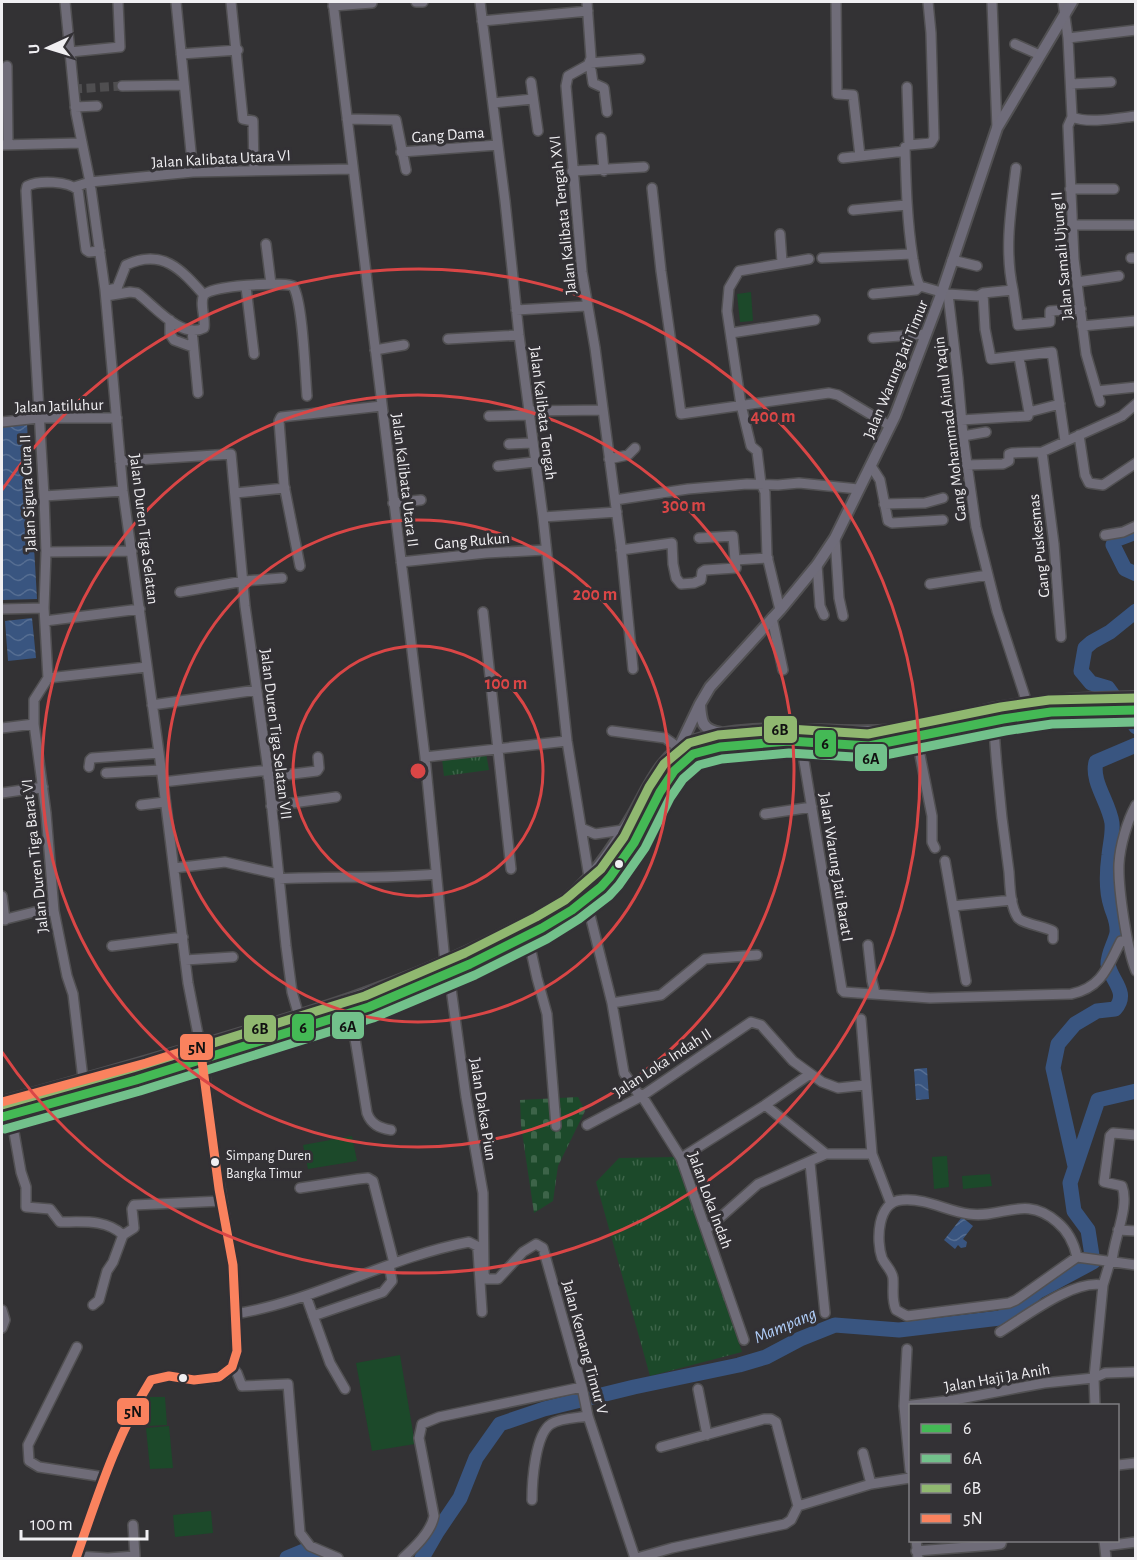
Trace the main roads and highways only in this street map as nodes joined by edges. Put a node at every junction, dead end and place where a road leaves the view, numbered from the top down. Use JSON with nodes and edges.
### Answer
{"nodes":[{"id":1,"x":1072,"y":2,"type":"edge"},
{"id":2,"x":1131,"y":697,"type":"edge"},
{"id":3,"x":700,"y":704,"type":"junction"},
{"id":4,"x":1134,"y":717,"type":"edge"},
{"id":5,"x":726,"y":734,"type":"junction"},
{"id":6,"x":680,"y":747,"type":"junction"},
{"id":7,"x":277,"y":1024,"type":"junction"},
{"id":8,"x":281,"y":1042,"type":"junction"},
{"id":9,"x":2,"y":1102,"type":"edge"},
{"id":10,"x":7,"y":1122,"type":"edge"}],
"edges":[{"from":1,"to":3,"type":"main road","name":"Jalan Warung Jati Timur"},
{"from":2,"to":5,"type":"main road"},
{"from":3,"to":5,"type":"main road"},
{"from":3,"to":6,"type":"main road","name":"Jalan Warung Jati Timur"},
{"from":4,"to":8,"type":"main road"},
{"from":5,"to":6,"type":"main road"},
{"from":6,"to":7,"type":"main road"},
{"from":7,"to":8,"type":"main road"},
{"from":7,"to":9,"type":"main road"},
{"from":8,"to":10,"type":"main road"}]}
